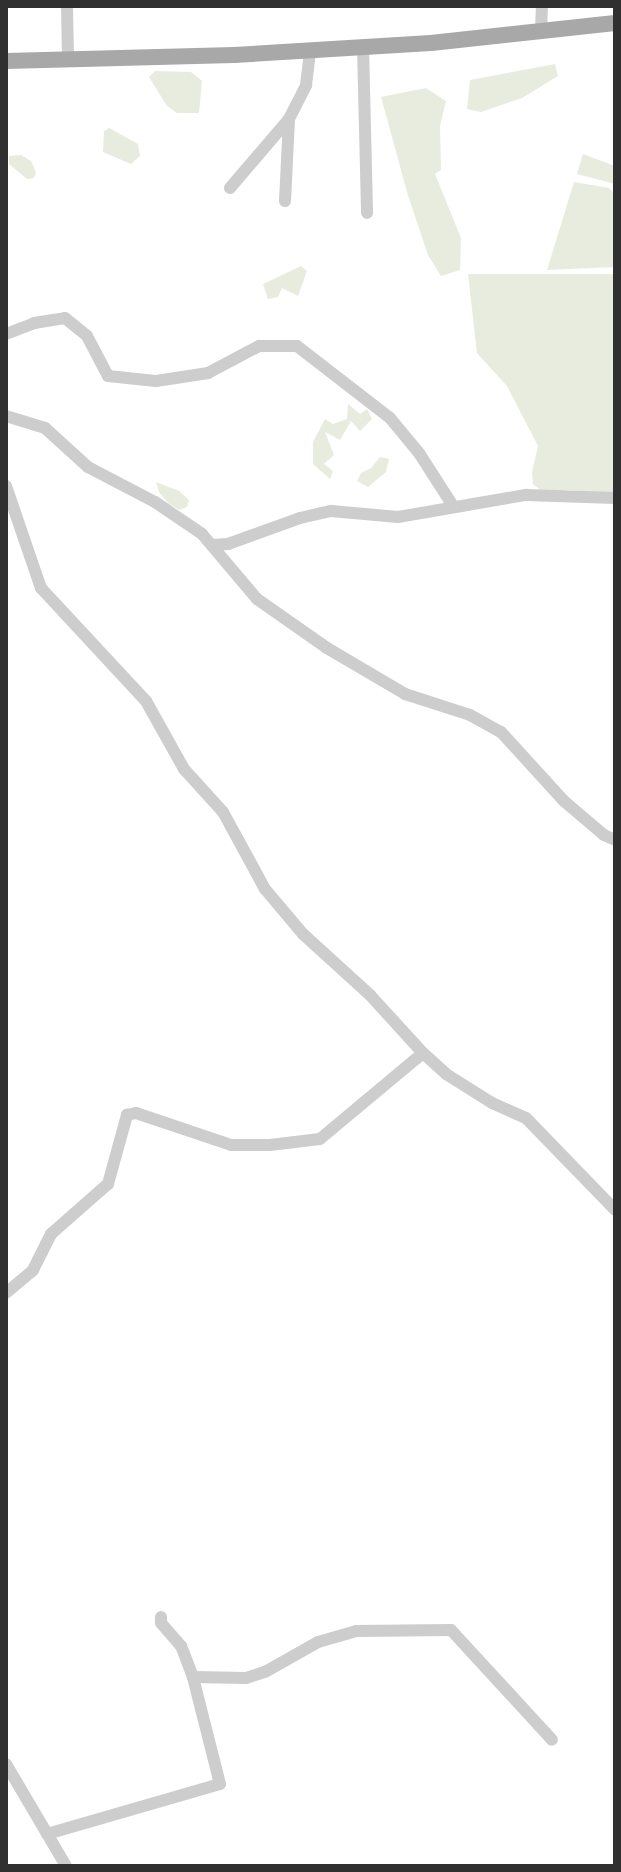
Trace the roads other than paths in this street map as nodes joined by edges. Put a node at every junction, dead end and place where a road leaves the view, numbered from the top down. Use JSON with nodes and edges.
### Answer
{"nodes":[{"id":1,"x":67,"y":6,"type":"edge"},
{"id":2,"x":542,"y":6,"type":"edge"},
{"id":3,"x":615,"y":23,"type":"edge"},
{"id":4,"x":541,"y":32,"type":"junction"},
{"id":5,"x":363,"y":47,"type":"junction"},
{"id":6,"x":310,"y":51,"type":"junction"},
{"id":7,"x":68,"y":60,"type":"junction"},
{"id":8,"x":6,"y":61,"type":"edge"},
{"id":9,"x":289,"y":119,"type":"junction"},
{"id":10,"x":230,"y":188,"type":"dead end"},
{"id":11,"x":285,"y":201,"type":"dead end"},
{"id":12,"x":367,"y":213,"type":"dead end"},
{"id":13,"x":6,"y":334,"type":"edge"},
{"id":14,"x":6,"y":416,"type":"edge"},
{"id":15,"x":6,"y":486,"type":"edge"},
{"id":16,"x":615,"y":498,"type":"edge"},
{"id":17,"x":453,"y":506,"type":"junction"},
{"id":18,"x":213,"y":545,"type":"junction"},
{"id":19,"x":615,"y":840,"type":"edge"},
{"id":20,"x":423,"y":1053,"type":"junction"},
{"id":21,"x":615,"y":1210,"type":"edge"},
{"id":22,"x":6,"y":1293,"type":"edge"},
{"id":23,"x":161,"y":1617,"type":"dead end"},
{"id":24,"x":193,"y":1677,"type":"junction"},
{"id":25,"x":552,"y":1740,"type":"dead end"},
{"id":26,"x":6,"y":1764,"type":"edge"},
{"id":27,"x":47,"y":1834,"type":"junction"},
{"id":28,"x":66,"y":1866,"type":"edge"}],
"edges":[{"from":1,"to":7,"type":"street"},
{"from":2,"to":4,"type":"street"},
{"from":3,"to":4,"type":"main road"},
{"from":4,"to":5,"type":"main road"},
{"from":5,"to":6,"type":"main road"},
{"from":5,"to":12,"type":"street"},
{"from":6,"to":7,"type":"main road"},
{"from":6,"to":9,"type":"street"},
{"from":7,"to":8,"type":"main road"},
{"from":9,"to":10,"type":"street"},
{"from":9,"to":11,"type":"street"},
{"from":13,"to":17,"type":"street"},
{"from":14,"to":18,"type":"street"},
{"from":15,"to":20,"type":"street"},
{"from":16,"to":17,"type":"street"},
{"from":17,"to":18,"type":"street"},
{"from":18,"to":19,"type":"street"},
{"from":20,"to":21,"type":"street"},
{"from":20,"to":22,"type":"street"},
{"from":23,"to":24,"type":"street"},
{"from":24,"to":25,"type":"street"},
{"from":24,"to":27,"type":"street"},
{"from":26,"to":27,"type":"street"},
{"from":27,"to":28,"type":"street"}]}
